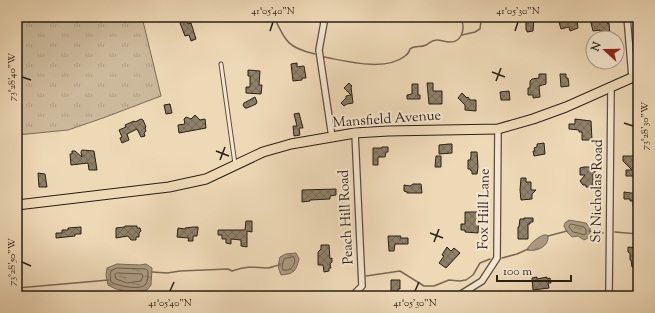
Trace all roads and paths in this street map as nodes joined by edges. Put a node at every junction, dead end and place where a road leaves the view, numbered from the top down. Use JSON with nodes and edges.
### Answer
{"nodes":[{"id":1,"x":325,"y":17,"type":"edge"},
{"id":2,"x":627,"y":17,"type":"edge"},
{"id":3,"x":221,"y":64,"type":"dead end"},
{"id":4,"x":635,"y":76,"type":"edge"},
{"id":5,"x":611,"y":87,"type":"junction"},
{"id":6,"x":498,"y":129,"type":"junction"},
{"id":7,"x":355,"y":133,"type":"junction"},
{"id":8,"x":332,"y":137,"type":"junction"},
{"id":9,"x":235,"y":165,"type":"junction"},
{"id":10,"x":17,"y":205,"type":"edge"},
{"id":11,"x":352,"y":296,"type":"edge"},
{"id":12,"x":458,"y":296,"type":"edge"},
{"id":13,"x":609,"y":296,"type":"edge"}],
"edges":[{"from":1,"to":8,"type":"street"},
{"from":2,"to":4,"type":"street"},
{"from":3,"to":9,"type":"lane"},
{"from":4,"to":5,"type":"main road","name":"Mansfield Avenue"},
{"from":5,"to":6,"type":"main road","name":"Mansfield Avenue"},
{"from":5,"to":13,"type":"street","name":"St Nicholas Road"},
{"from":6,"to":7,"type":"main road","name":"Mansfield Avenue"},
{"from":6,"to":12,"type":"street","name":"Fox Hill Lane"},
{"from":7,"to":8,"type":"main road","name":"Mansfield Avenue"},
{"from":7,"to":11,"type":"street","name":"Peach Hill Road"},
{"from":8,"to":9,"type":"main road","name":"Mansfield Avenue"},
{"from":9,"to":10,"type":"main road","name":"Mansfield Avenue"}]}
